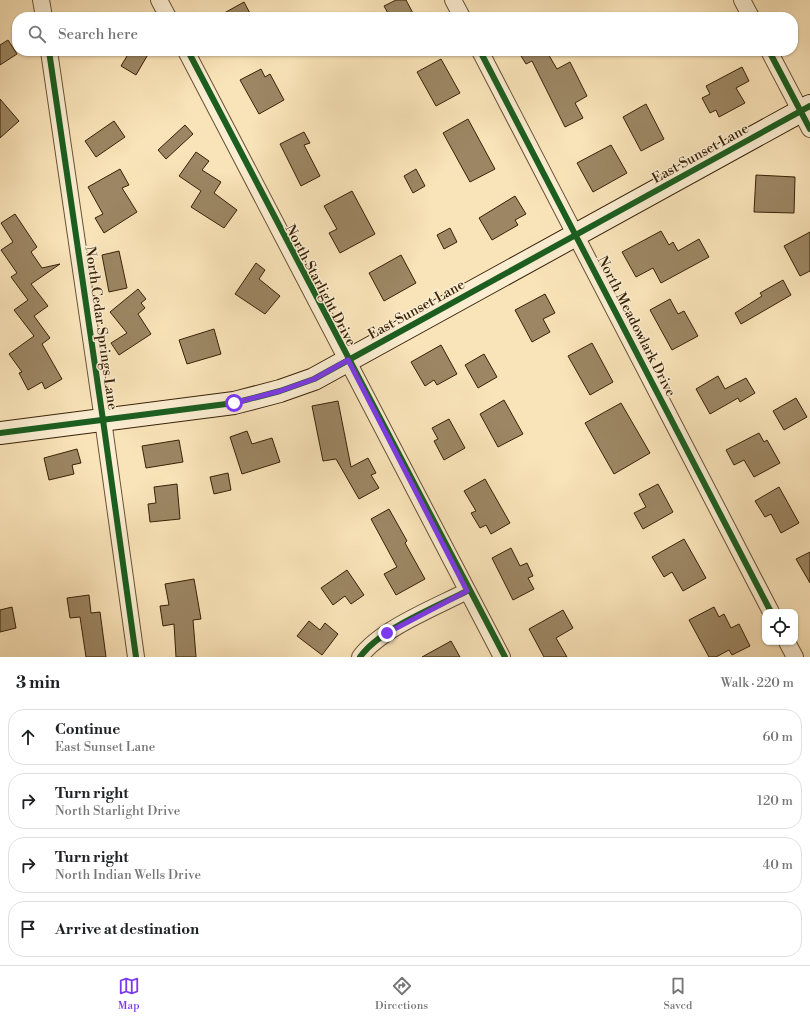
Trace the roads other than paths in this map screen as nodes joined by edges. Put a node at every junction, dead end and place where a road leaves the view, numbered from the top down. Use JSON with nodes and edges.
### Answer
{"nodes":[{"id":1,"x":41,"y":0,"type":"edge"},
{"id":2,"x":159,"y":0,"type":"edge"},
{"id":3,"x":453,"y":0,"type":"edge"},
{"id":4,"x":742,"y":0,"type":"edge"},
{"id":5,"x":43,"y":12,"type":"edge"},
{"id":6,"x":165,"y":12,"type":"edge"},
{"id":7,"x":459,"y":12,"type":"edge"},
{"id":8,"x":748,"y":12,"type":"edge"},
{"id":9,"x":50,"y":56,"type":"edge"},
{"id":10,"x":189,"y":56,"type":"edge"},
{"id":11,"x":483,"y":56,"type":"edge"},
{"id":12,"x":772,"y":56,"type":"edge"},
{"id":13,"x":807,"y":115,"type":"edge"},
{"id":14,"x":576,"y":235,"type":"junction"},
{"id":15,"x":348,"y":360,"type":"junction"},
{"id":16,"x":103,"y":420,"type":"junction"},
{"id":17,"x":0,"y":433,"type":"edge"},
{"id":18,"x":467,"y":591,"type":"junction"},
{"id":19,"x":769,"y":609,"type":"edge"},
{"id":20,"x":789,"y":645,"type":"edge"},
{"id":21,"x":136,"y":657,"type":"edge"},
{"id":22,"x":360,"y":657,"type":"edge"},
{"id":23,"x":502,"y":657,"type":"edge"},
{"id":24,"x":795,"y":657,"type":"edge"}],
"edges":[{"from":1,"to":5,"type":"street"},
{"from":2,"to":6,"type":"street"},
{"from":3,"to":7,"type":"street"},
{"from":4,"to":8,"type":"street"},
{"from":9,"to":16,"type":"street","name":"North Cedar Springs Lane"},
{"from":10,"to":15,"type":"street","name":"North Starlight Drive"},
{"from":11,"to":14,"type":"street","name":"North Meadowlark Drive"},
{"from":12,"to":13,"type":"street"},
{"from":13,"to":14,"type":"street","name":"East Sunset Lane"},
{"from":14,"to":15,"type":"street","name":"East Sunset Lane"},
{"from":14,"to":19,"type":"street","name":"North Meadowlark Drive"},
{"from":15,"to":16,"type":"street","name":"East Sunset Lane"},
{"from":15,"to":18,"type":"street","name":"North Starlight Drive"},
{"from":16,"to":17,"type":"street","name":"East Sunset Lane"},
{"from":16,"to":21,"type":"street","name":"North Cedar Springs Lane"},
{"from":18,"to":22,"type":"street"},
{"from":18,"to":23,"type":"street","name":"North Starlight Drive"},
{"from":20,"to":24,"type":"street"}]}
